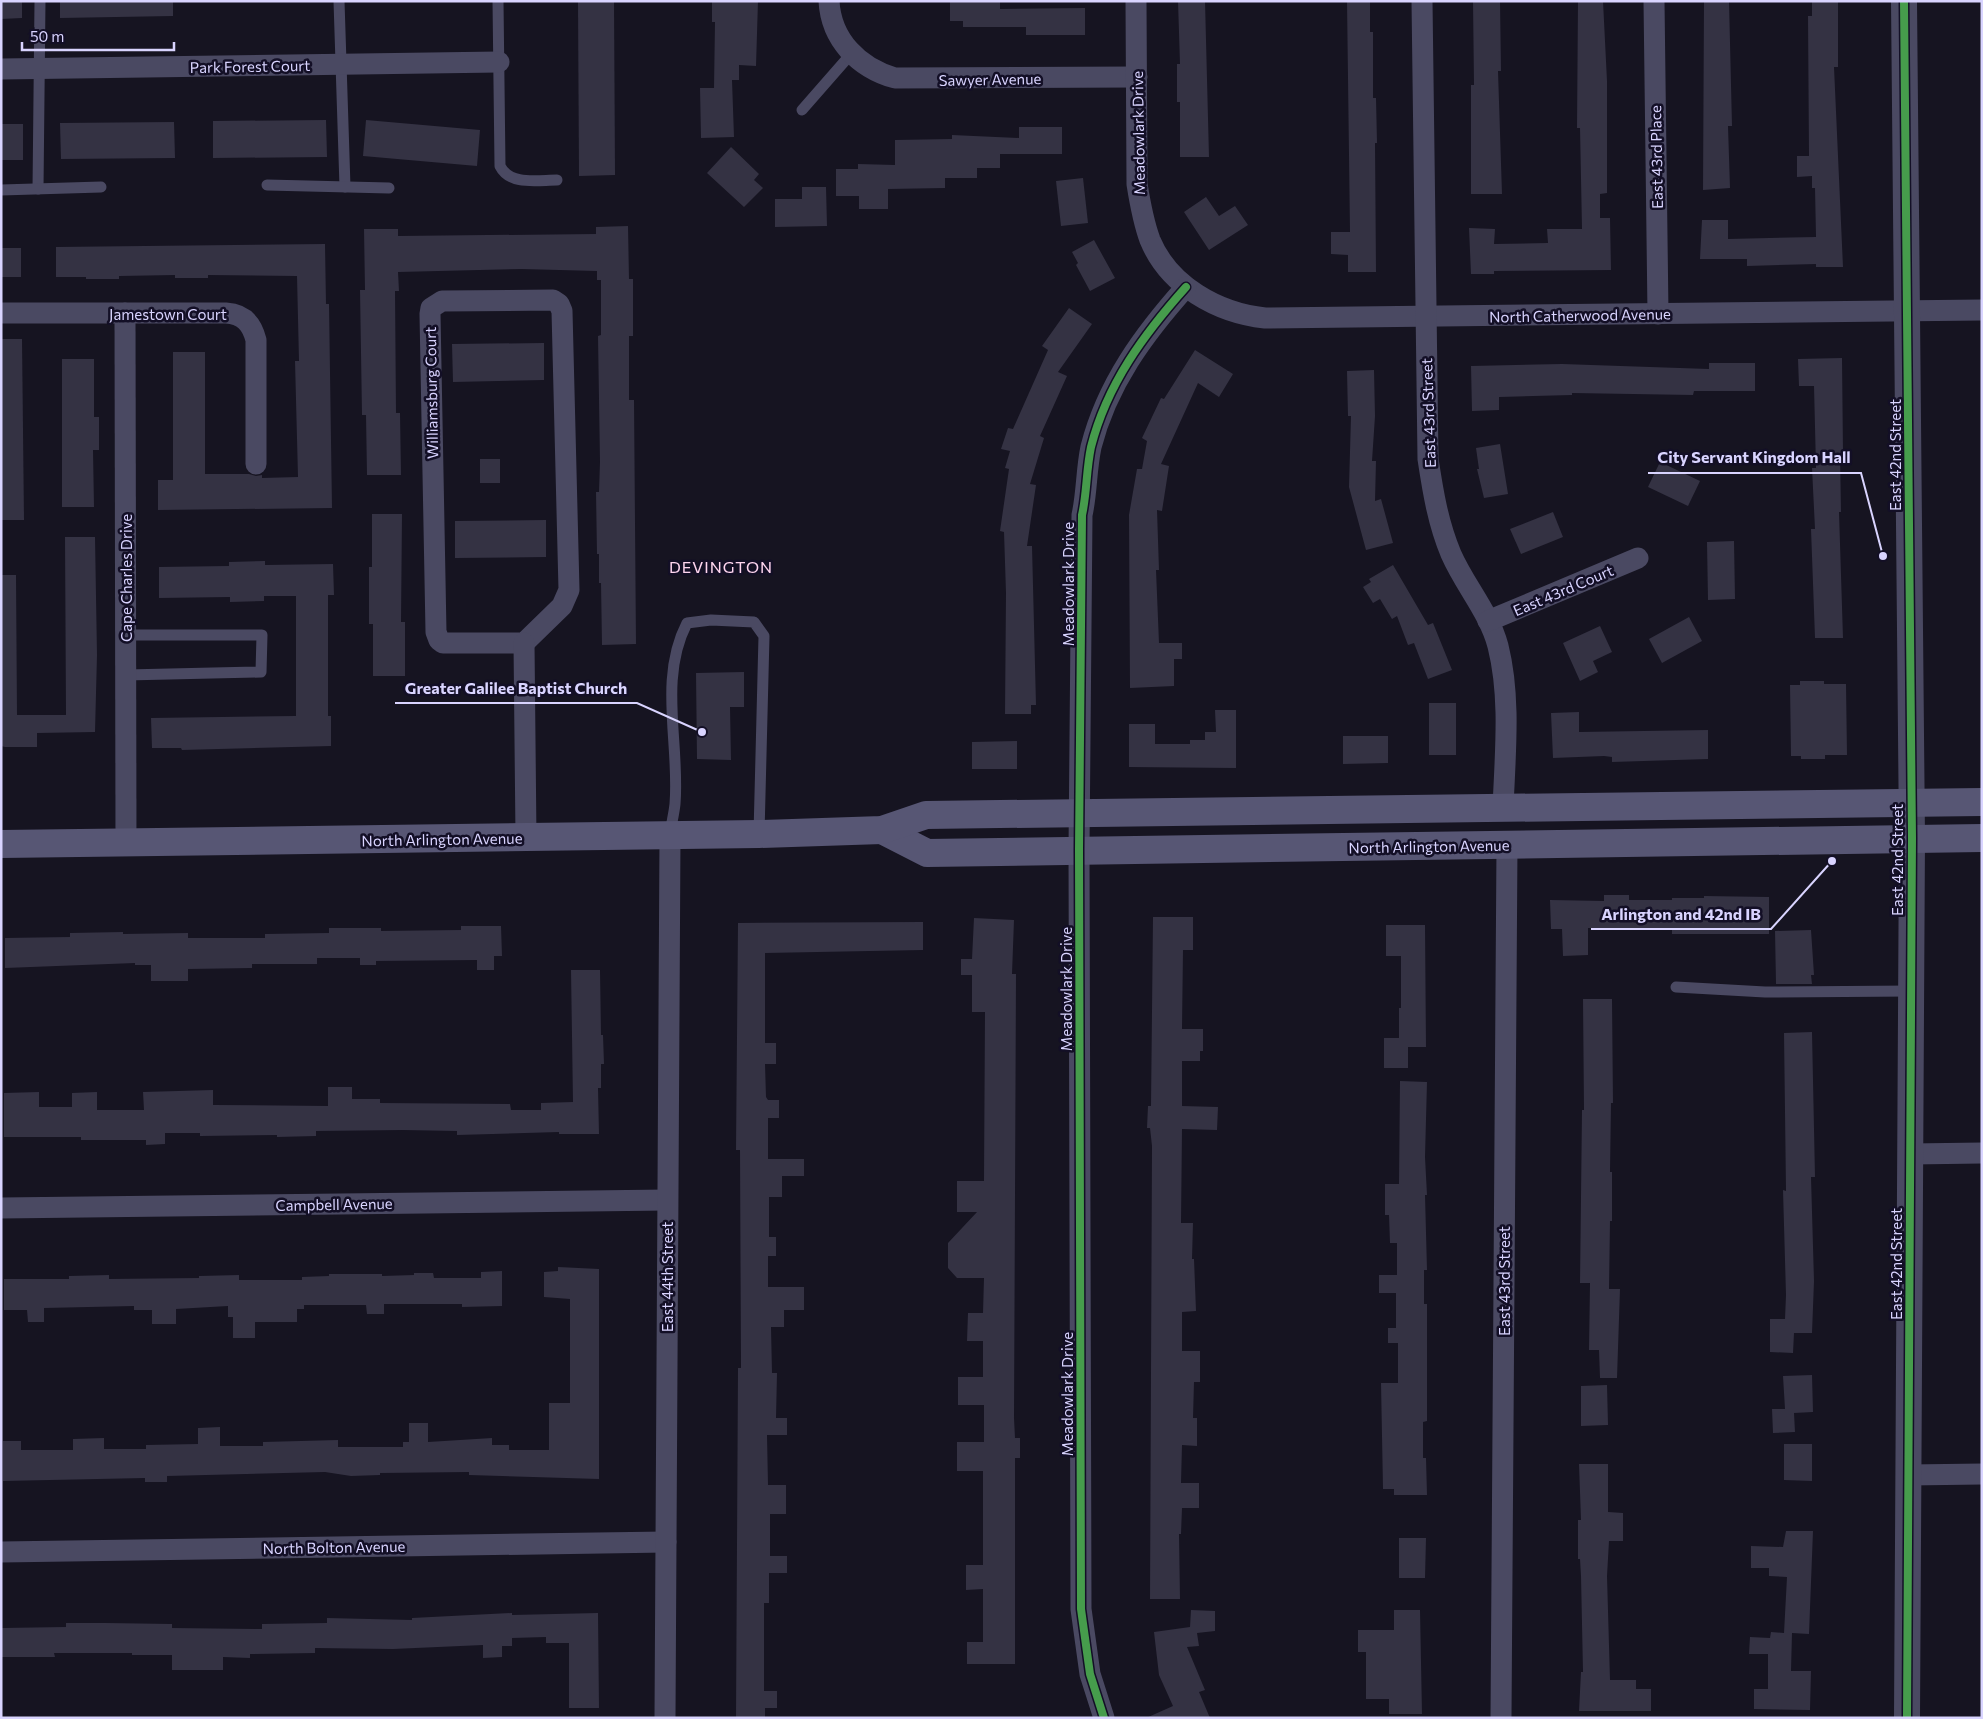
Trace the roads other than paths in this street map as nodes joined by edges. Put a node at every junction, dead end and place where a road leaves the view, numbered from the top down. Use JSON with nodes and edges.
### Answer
{"nodes":[{"id":1,"x":40,"y":1,"type":"edge"},
{"id":2,"x":339,"y":1,"type":"edge"},
{"id":3,"x":498,"y":1,"type":"edge"},
{"id":4,"x":828,"y":1,"type":"edge"},
{"id":5,"x":1136,"y":1,"type":"edge"},
{"id":6,"x":1422,"y":1,"type":"edge"},
{"id":7,"x":1654,"y":1,"type":"edge"},
{"id":8,"x":1904,"y":1,"type":"edge"},
{"id":9,"x":851,"y":54,"type":"junction"},
{"id":10,"x":499,"y":62,"type":"junction"},
{"id":11,"x":339,"y":64,"type":"junction"},
{"id":12,"x":1,"y":69,"type":"edge"},
{"id":13,"x":38,"y":69,"type":"junction"},
{"id":14,"x":1137,"y":77,"type":"junction"},
{"id":15,"x":802,"y":110,"type":"dead end"},
{"id":16,"x":557,"y":180,"type":"dead end"},
{"id":17,"x":267,"y":185,"type":"dead end"},
{"id":18,"x":101,"y":187,"type":"dead end"},
{"id":19,"x":345,"y":187,"type":"junction"},
{"id":20,"x":389,"y":188,"type":"dead end"},
{"id":21,"x":38,"y":189,"type":"junction"},
{"id":22,"x":1,"y":190,"type":"edge"},
{"id":23,"x":1186,"y":287,"type":"junction"},
{"id":24,"x":1982,"y":310,"type":"edge"},
{"id":25,"x":1909,"y":311,"type":"junction"},
{"id":26,"x":1,"y":314,"type":"edge"},
{"id":27,"x":126,"y":314,"type":"junction"},
{"id":28,"x":1658,"y":314,"type":"junction"},
{"id":29,"x":1426,"y":316,"type":"junction"},
{"id":30,"x":256,"y":464,"type":"dead end"},
{"id":31,"x":1638,"y":558,"type":"dead end"},
{"id":32,"x":1488,"y":622,"type":"junction"},
{"id":33,"x":126,"y":635,"type":"junction"},
{"id":34,"x":524,"y":643,"type":"junction"},
{"id":35,"x":126,"y":675,"type":"junction"},
{"id":36,"x":1982,"y":802,"type":"edge"},
{"id":37,"x":1911,"y":804,"type":"junction"},
{"id":38,"x":1503,"y":808,"type":"junction"},
{"id":39,"x":1081,"y":813,"type":"junction"},
{"id":40,"x":882,"y":830,"type":"junction"},
{"id":41,"x":759,"y":834,"type":"junction"},
{"id":42,"x":670,"y":836,"type":"junction"},
{"id":43,"x":526,"y":838,"type":"junction"},
{"id":44,"x":1912,"y":838,"type":"junction"},
{"id":45,"x":1982,"y":838,"type":"edge"},
{"id":46,"x":126,"y":842,"type":"junction"},
{"id":47,"x":1,"y":844,"type":"edge"},
{"id":48,"x":1507,"y":845,"type":"junction"},
{"id":49,"x":1079,"y":850,"type":"junction"},
{"id":50,"x":1676,"y":987,"type":"dead end"},
{"id":51,"x":1911,"y":991,"type":"junction"},
{"id":52,"x":1982,"y":1153,"type":"edge"},
{"id":53,"x":1911,"y":1154,"type":"junction"},
{"id":54,"x":667,"y":1200,"type":"junction"},
{"id":55,"x":1,"y":1208,"type":"edge"},
{"id":56,"x":1982,"y":1474,"type":"edge"},
{"id":57,"x":1909,"y":1475,"type":"junction"},
{"id":58,"x":666,"y":1542,"type":"junction"},
{"id":59,"x":1,"y":1552,"type":"edge"},
{"id":60,"x":666,"y":1718,"type":"edge"},
{"id":61,"x":1104,"y":1718,"type":"edge"},
{"id":62,"x":1501,"y":1718,"type":"edge"},
{"id":63,"x":1907,"y":1718,"type":"edge"}],
"edges":[{"from":1,"to":13,"type":"lane"},
{"from":2,"to":11,"type":"lane"},
{"from":3,"to":10,"type":"lane"},
{"from":4,"to":9,"type":"street","name":"Sawyer Avenue"},
{"from":5,"to":14,"type":"street","name":"Meadowlark Drive"},
{"from":6,"to":29,"type":"street","name":"East 43rd Street"},
{"from":7,"to":28,"type":"street","name":"East 43rd Place"},
{"from":8,"to":25,"type":"street","name":"East 42nd Street"},
{"from":9,"to":14,"type":"street","name":"Sawyer Avenue"},
{"from":9,"to":15,"type":"lane"},
{"from":10,"to":11,"type":"street","name":"Park Forest Court"},
{"from":10,"to":16,"type":"lane"},
{"from":11,"to":13,"type":"street","name":"Park Forest Court"},
{"from":11,"to":19,"type":"lane"},
{"from":12,"to":13,"type":"street","name":"Park Forest Court"},
{"from":13,"to":21,"type":"lane"},
{"from":14,"to":23,"type":"street","name":"Meadowlark Drive"},
{"from":17,"to":19,"type":"lane"},
{"from":18,"to":21,"type":"lane"},
{"from":19,"to":20,"type":"lane"},
{"from":21,"to":22,"type":"lane"},
{"from":23,"to":29,"type":"street","name":"North Catherwood Avenue"},
{"from":23,"to":39,"type":"street","name":"Meadowlark Drive"},
{"from":24,"to":25,"type":"street","name":"North Catherwood Avenue"},
{"from":25,"to":28,"type":"street","name":"North Catherwood Avenue"},
{"from":25,"to":37,"type":"street","name":"East 42nd Street"},
{"from":26,"to":27,"type":"street","name":"Jamestown Court"},
{"from":27,"to":30,"type":"street","name":"Jamestown Court"},
{"from":27,"to":33,"type":"street","name":"Cape Charles Drive"},
{"from":28,"to":29,"type":"street","name":"North Catherwood Avenue"},
{"from":29,"to":32,"type":"street","name":"East 43rd Street"},
{"from":31,"to":32,"type":"street","name":"East 43rd Court"},
{"from":32,"to":38,"type":"street","name":"East 43rd Street"},
{"from":33,"to":35,"type":"street","name":"Cape Charles Drive"},
{"from":33,"to":35,"type":"lane"},
{"from":34,"to":34,"type":"street","name":"Williamsburg Court"},
{"from":34,"to":43,"type":"street"},
{"from":35,"to":46,"type":"street","name":"Cape Charles Drive"},
{"from":36,"to":37,"type":"main road","name":"North Arlington Avenue"},
{"from":37,"to":38,"type":"main road","name":"North Arlington Avenue"},
{"from":37,"to":44,"type":"street","name":"East 42nd Street"},
{"from":38,"to":39,"type":"main road","name":"North Arlington Avenue"},
{"from":39,"to":40,"type":"main road","name":"North Arlington Avenue"},
{"from":39,"to":49,"type":"street","name":"Meadowlark Drive"},
{"from":40,"to":41,"type":"main road","name":"North Arlington Avenue"},
{"from":40,"to":49,"type":"main road","name":"North Arlington Avenue"},
{"from":41,"to":42,"type":"main road","name":"North Arlington Avenue"},
{"from":41,"to":42,"type":"lane"},
{"from":42,"to":43,"type":"main road","name":"North Arlington Avenue"},
{"from":42,"to":54,"type":"street","name":"East 44th Street"},
{"from":43,"to":46,"type":"main road","name":"North Arlington Avenue"},
{"from":44,"to":45,"type":"main road","name":"North Arlington Avenue"},
{"from":44,"to":48,"type":"main road","name":"North Arlington Avenue"},
{"from":44,"to":51,"type":"street","name":"East 42nd Street"},
{"from":46,"to":47,"type":"main road","name":"North Arlington Avenue"},
{"from":48,"to":49,"type":"main road","name":"North Arlington Avenue"},
{"from":48,"to":62,"type":"street","name":"East 43rd Street"},
{"from":49,"to":61,"type":"street","name":"Meadowlark Drive"},
{"from":50,"to":51,"type":"lane"},
{"from":51,"to":53,"type":"street","name":"East 42nd Street"},
{"from":52,"to":53,"type":"street"},
{"from":53,"to":57,"type":"street","name":"East 42nd Street"},
{"from":54,"to":55,"type":"street","name":"Campbell Avenue"},
{"from":54,"to":58,"type":"street","name":"East 44th Street"},
{"from":56,"to":57,"type":"street"},
{"from":57,"to":63,"type":"street","name":"East 42nd Street"},
{"from":58,"to":59,"type":"street","name":"North Bolton Avenue"},
{"from":58,"to":60,"type":"street","name":"East 44th Street"}]}
